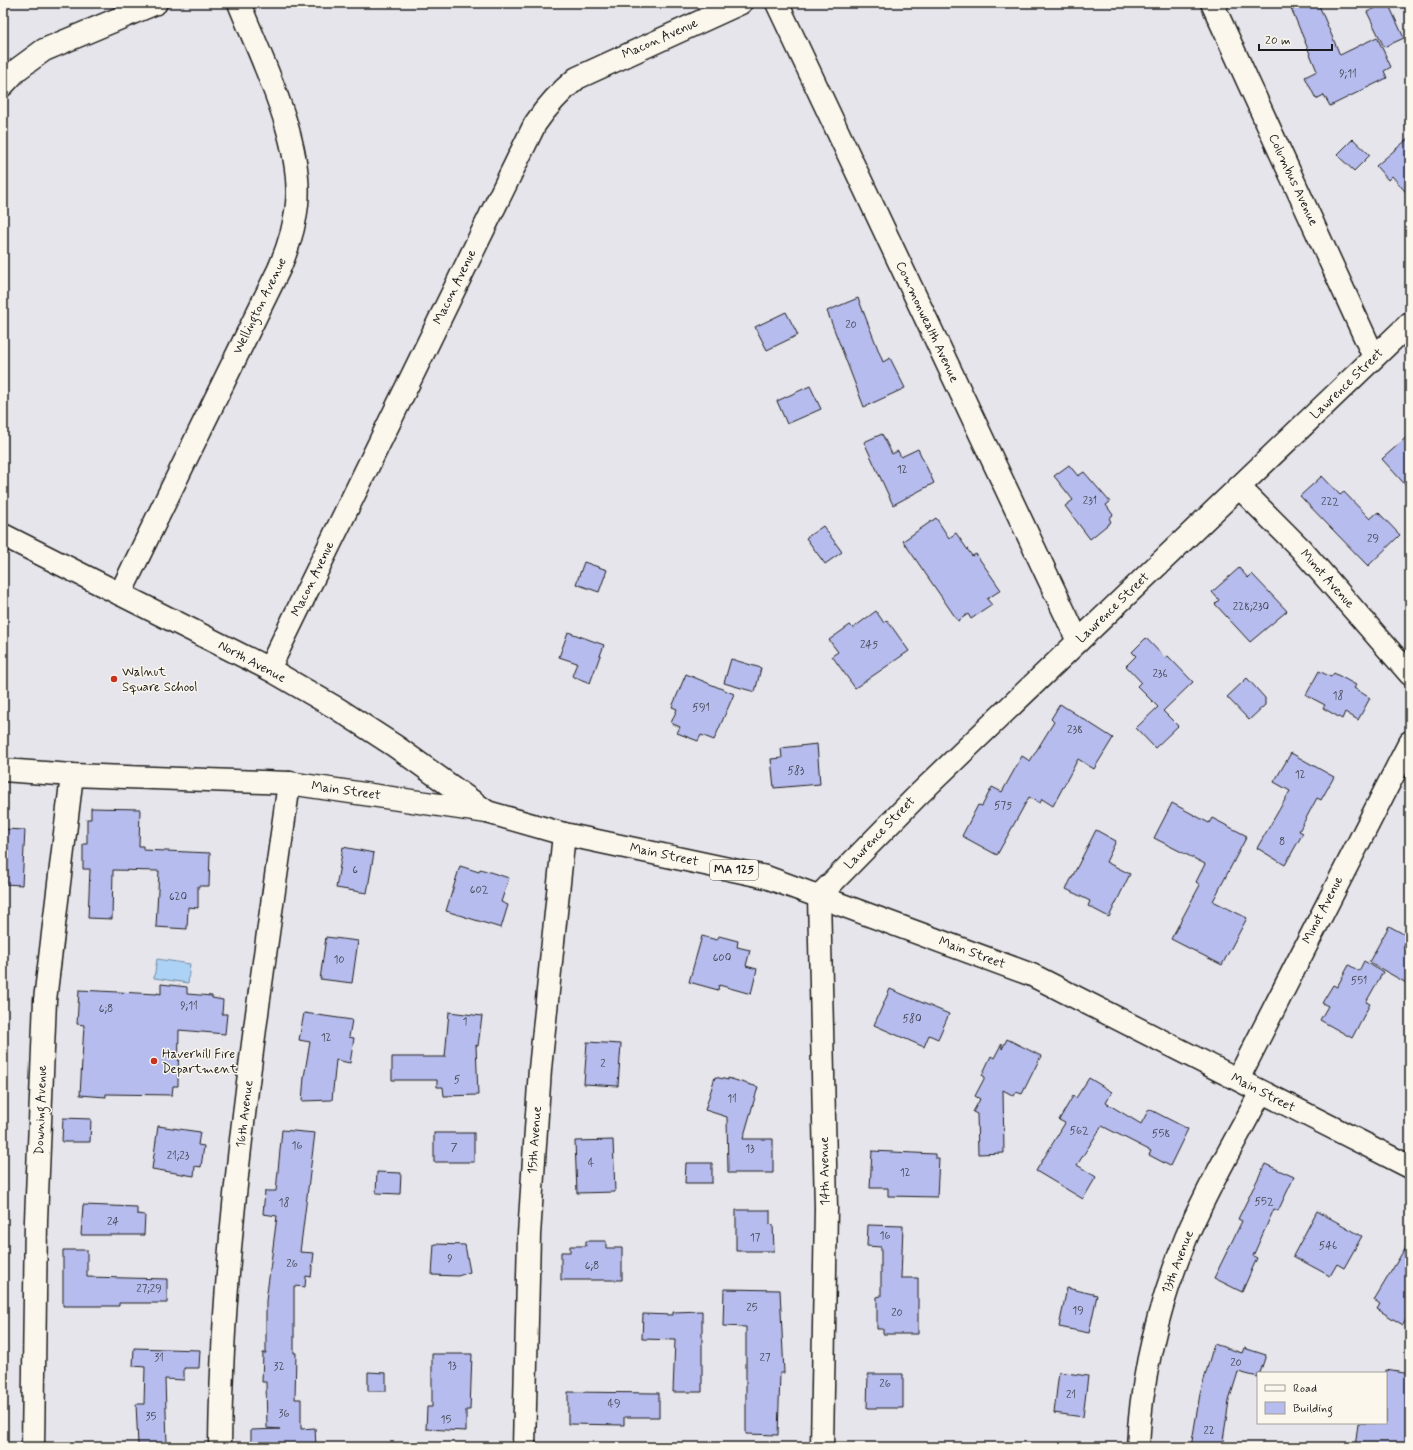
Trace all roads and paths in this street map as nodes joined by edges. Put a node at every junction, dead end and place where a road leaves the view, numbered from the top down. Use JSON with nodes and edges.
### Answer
{"nodes":[{"id":1,"x":156,"y":3,"type":"edge"},
{"id":2,"x":239,"y":3,"type":"edge"},
{"id":3,"x":741,"y":3,"type":"edge"},
{"id":4,"x":777,"y":3,"type":"edge"},
{"id":5,"x":1212,"y":3,"type":"edge"},
{"id":6,"x":3,"y":85,"type":"edge"},
{"id":7,"x":1410,"y":323,"type":"edge"},
{"id":8,"x":1374,"y":357,"type":"junction"},
{"id":9,"x":1239,"y":487,"type":"junction"},
{"id":10,"x":3,"y":535,"type":"edge"},
{"id":11,"x":120,"y":594,"type":"junction"},
{"id":12,"x":1078,"y":641,"type":"junction"},
{"id":13,"x":269,"y":669,"type":"junction"},
{"id":14,"x":1410,"y":674,"type":"edge"},
{"id":15,"x":1410,"y":742,"type":"edge"},
{"id":16,"x":3,"y":770,"type":"edge"},
{"id":17,"x":72,"y":775,"type":"junction"},
{"id":18,"x":289,"y":783,"type":"junction"},
{"id":19,"x":487,"y":812,"type":"junction"},
{"id":20,"x":564,"y":834,"type":"junction"},
{"id":21,"x":819,"y":896,"type":"junction"},
{"id":22,"x":1238,"y":1080,"type":"junction"},
{"id":23,"x":1261,"y":1092,"type":"junction"},
{"id":24,"x":1410,"y":1167,"type":"edge"},
{"id":25,"x":33,"y":1447,"type":"edge"},
{"id":26,"x":220,"y":1447,"type":"edge"},
{"id":27,"x":524,"y":1447,"type":"edge"},
{"id":28,"x":822,"y":1447,"type":"edge"},
{"id":29,"x":1138,"y":1447,"type":"edge"}],
"edges":[{"from":1,"to":6,"type":"street"},
{"from":2,"to":11,"type":"street","name":"Wellington Avenue"},
{"from":3,"to":13,"type":"street","name":"Macon Avenue"},
{"from":4,"to":12,"type":"street","name":"Commonwealth Avenue"},
{"from":5,"to":8,"type":"street","name":"Columbus Avenue"},
{"from":7,"to":8,"type":"street","name":"Lawrence Street"},
{"from":8,"to":9,"type":"street","name":"Lawrence Street"},
{"from":9,"to":12,"type":"street","name":"Lawrence Street"},
{"from":9,"to":14,"type":"street","name":"Minot Avenue"},
{"from":10,"to":11,"type":"street","name":"North Avenue"},
{"from":11,"to":13,"type":"street","name":"North Avenue"},
{"from":12,"to":21,"type":"street","name":"Lawrence Street"},
{"from":13,"to":19,"type":"street","name":"North Avenue"},
{"from":15,"to":22,"type":"street","name":"Minot Avenue"},
{"from":16,"to":17,"type":"street","name":"Main Street","number":"MA 125"},
{"from":17,"to":18,"type":"street","name":"Main Street","number":"MA 125"},
{"from":17,"to":25,"type":"street","name":"Downing Avenue"},
{"from":18,"to":19,"type":"street","name":"Main Street","number":"MA 125"},
{"from":18,"to":26,"type":"street","name":"16th Avenue"},
{"from":19,"to":20,"type":"street","name":"Main Street","number":"MA 125"},
{"from":20,"to":21,"type":"street","name":"Main Street","number":"MA 125"},
{"from":20,"to":27,"type":"street","name":"15th Avenue"},
{"from":21,"to":22,"type":"street","name":"Main Street","number":"MA 125"},
{"from":21,"to":28,"type":"street","name":"14th Avenue"},
{"from":22,"to":23,"type":"street","name":"Main Street","number":"MA 125"},
{"from":23,"to":24,"type":"street","name":"Main Street","number":"MA 125"},
{"from":23,"to":29,"type":"street","name":"13th Avenue"}]}
